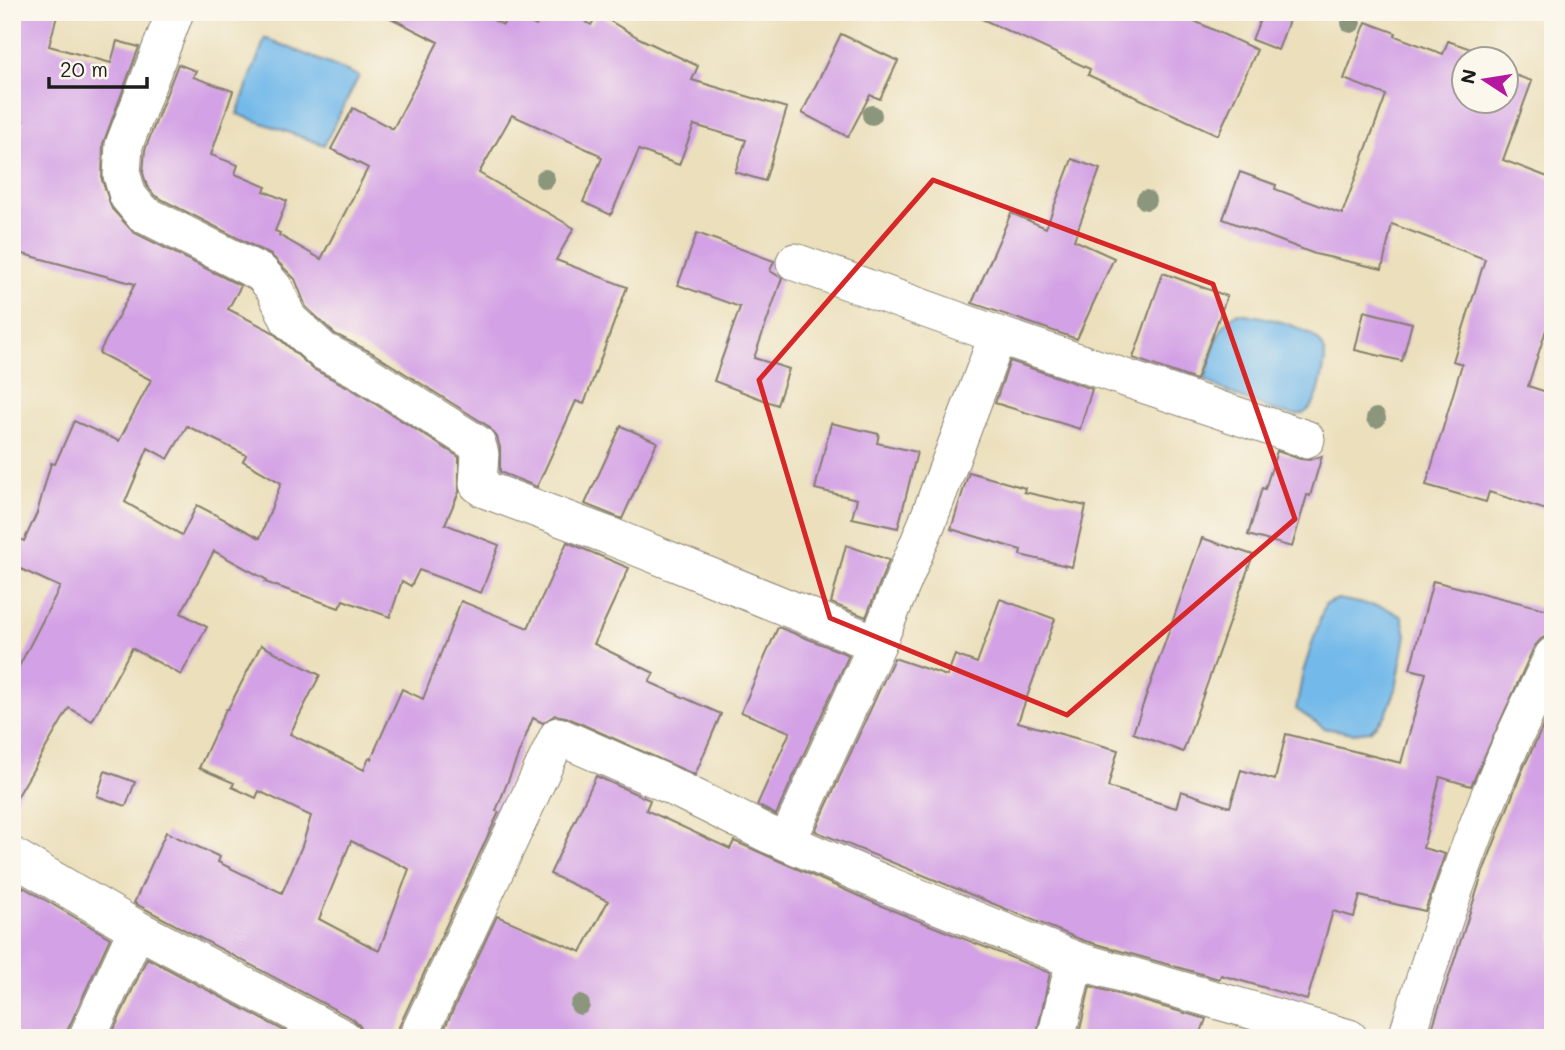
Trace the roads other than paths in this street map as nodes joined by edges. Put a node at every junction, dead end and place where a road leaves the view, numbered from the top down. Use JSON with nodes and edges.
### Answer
{"nodes":[{"id":1,"x":175,"y":12,"type":"edge"},
{"id":2,"x":795,"y":262,"type":"dead end"},
{"id":3,"x":998,"y":335,"type":"junction"},
{"id":4,"x":1306,"y":439,"type":"dead end"},
{"id":5,"x":877,"y":644,"type":"junction"},
{"id":6,"x":1553,"y":656,"type":"edge"},
{"id":7,"x":786,"y":842,"type":"junction"},
{"id":8,"x":12,"y":856,"type":"edge"},
{"id":9,"x":137,"y":929,"type":"junction"},
{"id":10,"x":1075,"y":960,"type":"junction"},
{"id":11,"x":87,"y":1038,"type":"edge"},
{"id":12,"x":343,"y":1038,"type":"edge"},
{"id":13,"x":416,"y":1038,"type":"edge"},
{"id":14,"x":1056,"y":1038,"type":"edge"},
{"id":15,"x":1349,"y":1038,"type":"edge"},
{"id":16,"x":1407,"y":1038,"type":"edge"}],
"edges":[{"from":1,"to":5,"type":"street"},
{"from":2,"to":3,"type":"street"},
{"from":3,"to":4,"type":"street"},
{"from":3,"to":5,"type":"street"},
{"from":5,"to":7,"type":"street"},
{"from":6,"to":16,"type":"street"},
{"from":7,"to":10,"type":"street"},
{"from":7,"to":13,"type":"street"},
{"from":8,"to":9,"type":"street"},
{"from":9,"to":11,"type":"street"},
{"from":9,"to":12,"type":"street"},
{"from":10,"to":14,"type":"street"},
{"from":10,"to":15,"type":"street"}]}
